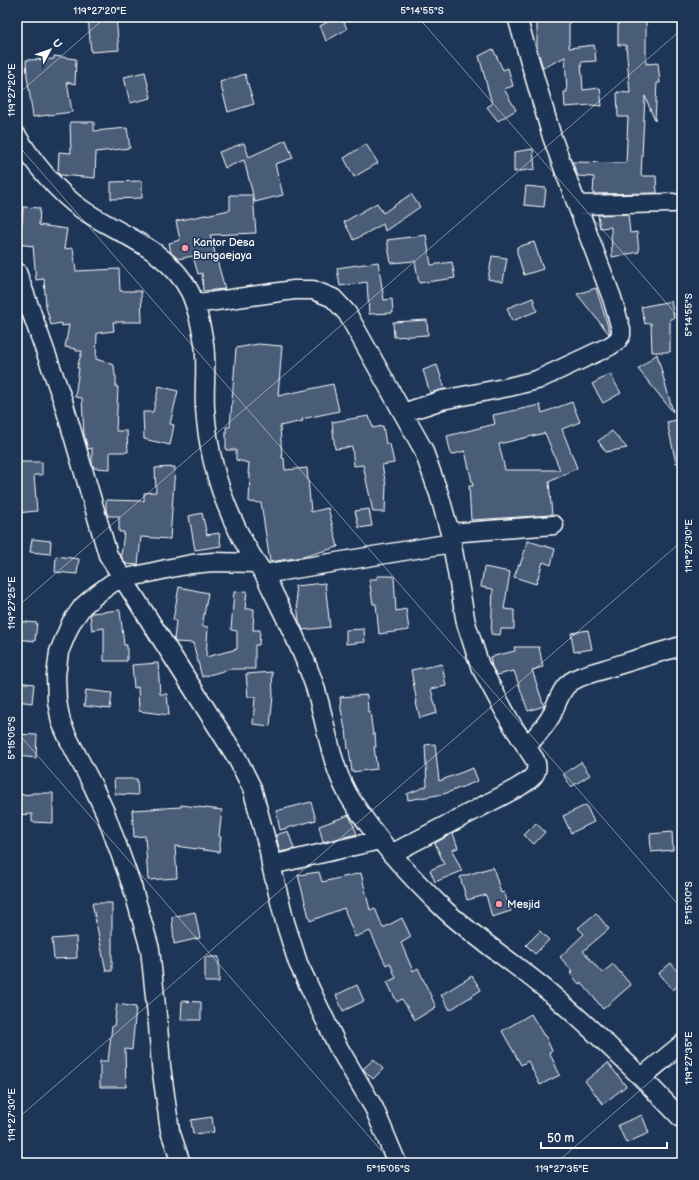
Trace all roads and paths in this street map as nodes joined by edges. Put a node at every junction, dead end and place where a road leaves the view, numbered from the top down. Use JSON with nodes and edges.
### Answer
{"nodes":[{"id":1,"x":517,"y":17,"type":"edge"},
{"id":2,"x":17,"y":136,"type":"edge"},
{"id":3,"x":674,"y":204,"type":"dead end"},
{"id":4,"x":577,"y":205,"type":"junction"},
{"id":5,"x":17,"y":272,"type":"edge"},
{"id":6,"x":195,"y":304,"type":"junction"},
{"id":7,"x":403,"y":413,"type":"junction"},
{"id":8,"x":554,"y":525,"type":"dead end"},
{"id":9,"x":451,"y":538,"type":"junction"},
{"id":10,"x":260,"y":568,"type":"junction"},
{"id":11,"x":122,"y":579,"type":"junction"},
{"id":12,"x":682,"y":646,"type":"edge"},
{"id":13,"x":526,"y":746,"type":"junction"},
{"id":14,"x":386,"y":847,"type":"junction"},
{"id":15,"x":271,"y":865,"type":"junction"},
{"id":16,"x":682,"y":1044,"type":"edge"},
{"id":17,"x":642,"y":1077,"type":"junction"},
{"id":18,"x":682,"y":1119,"type":"edge"},
{"id":19,"x":181,"y":1163,"type":"edge"},
{"id":20,"x":398,"y":1163,"type":"edge"}],
"edges":[{"from":1,"to":4,"type":"street"},
{"from":2,"to":6,"type":"street"},
{"from":3,"to":4,"type":"street"},
{"from":4,"to":7,"type":"street"},
{"from":5,"to":11,"type":"street"},
{"from":6,"to":7,"type":"street"},
{"from":6,"to":10,"type":"street"},
{"from":7,"to":9,"type":"street"},
{"from":8,"to":9,"type":"street"},
{"from":9,"to":10,"type":"street"},
{"from":9,"to":13,"type":"street"},
{"from":10,"to":11,"type":"street"},
{"from":10,"to":14,"type":"street"},
{"from":11,"to":15,"type":"street"},
{"from":11,"to":19,"type":"street"},
{"from":12,"to":13,"type":"street"},
{"from":13,"to":14,"type":"street"},
{"from":14,"to":15,"type":"street"},
{"from":14,"to":17,"type":"street"},
{"from":15,"to":20,"type":"street"},
{"from":16,"to":17,"type":"street"},
{"from":17,"to":18,"type":"street"}]}
